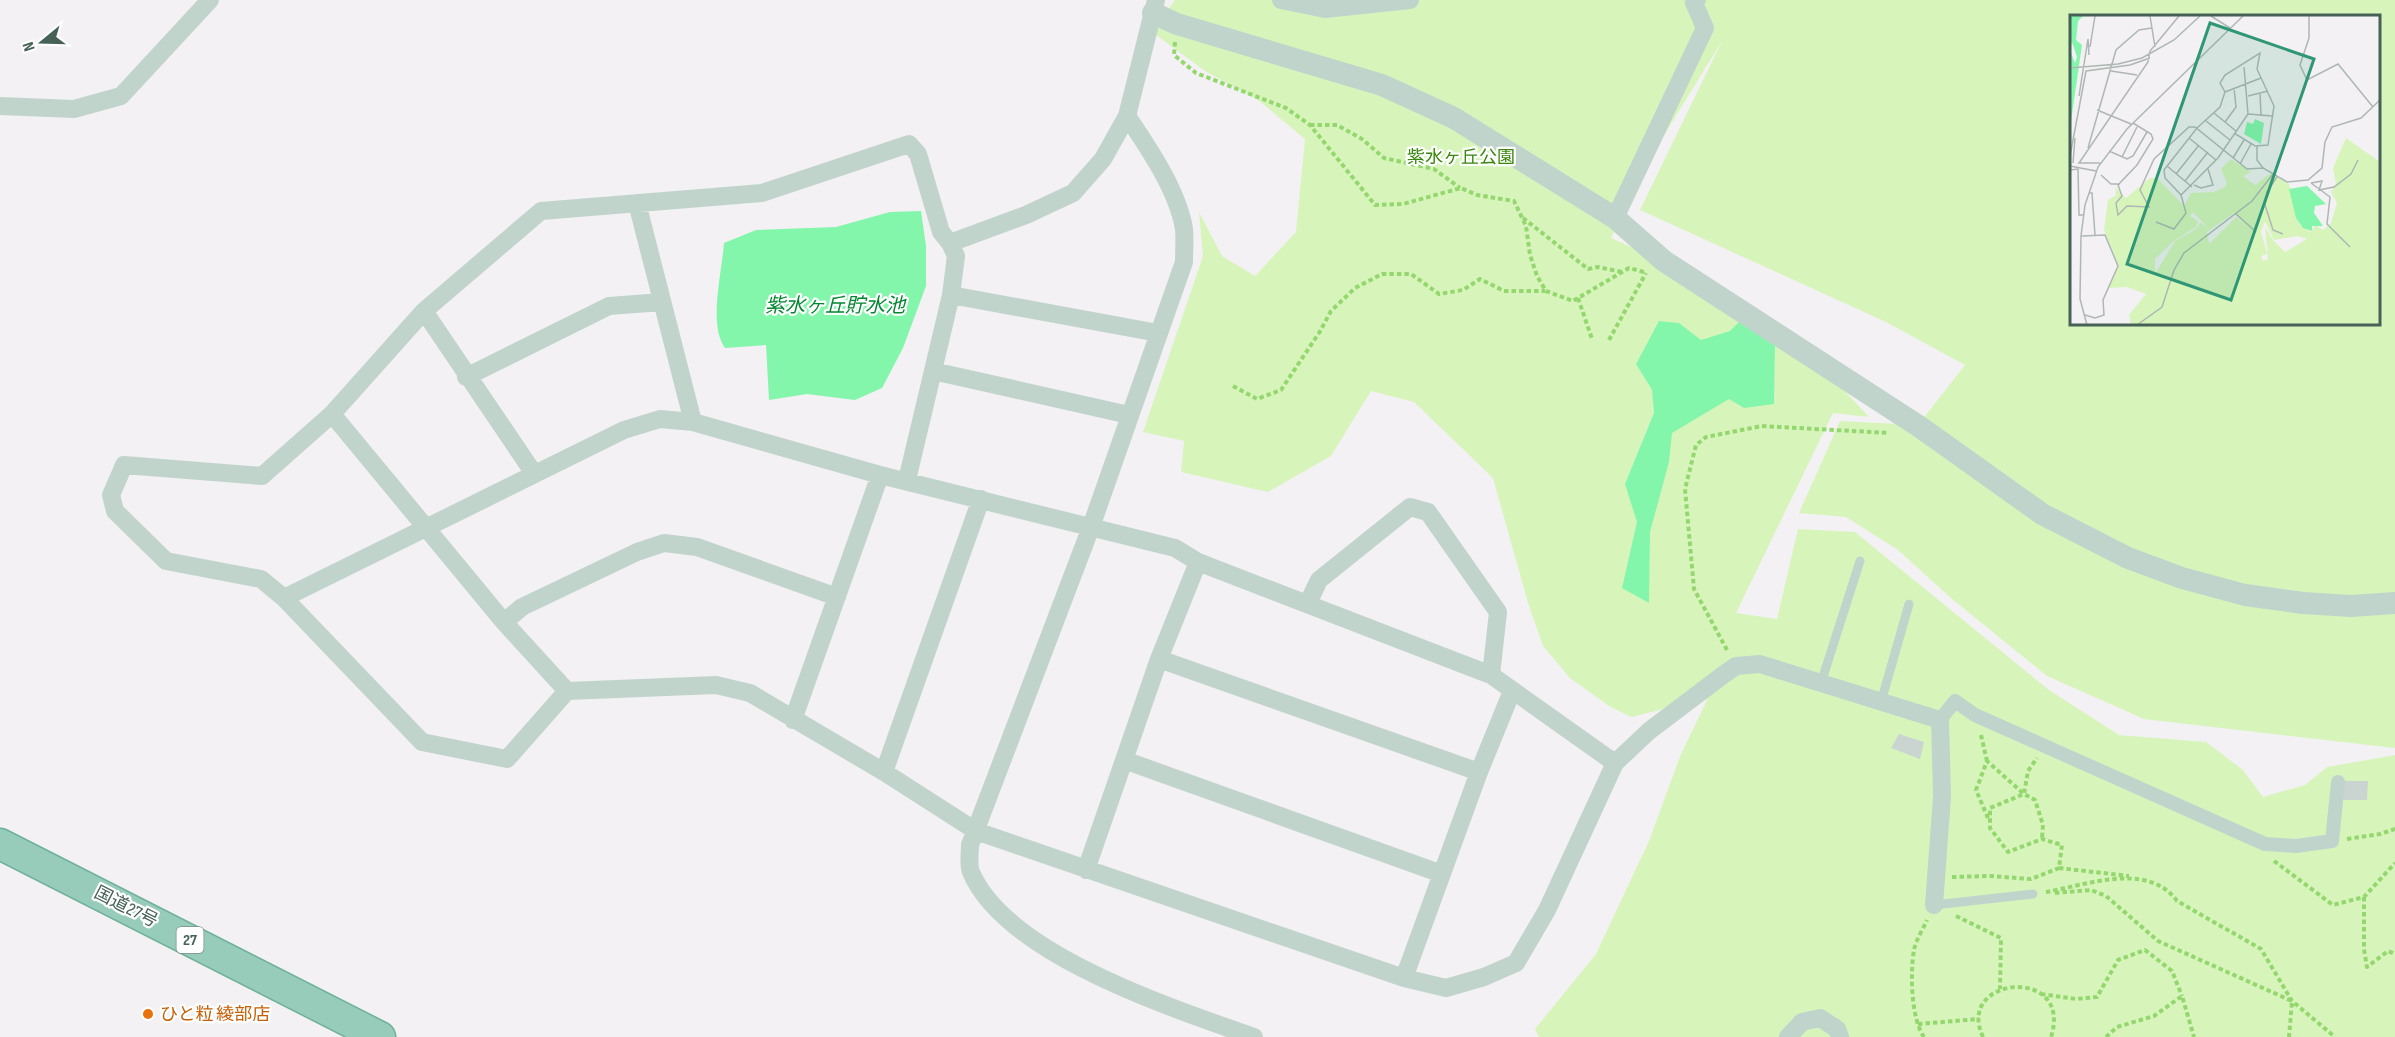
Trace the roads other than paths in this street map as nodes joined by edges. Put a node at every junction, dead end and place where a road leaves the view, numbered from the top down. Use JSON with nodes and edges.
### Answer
{"nodes":[{"id":1,"x":210,"y":0,"type":"edge"},
{"id":2,"x":1281,"y":0,"type":"edge"},
{"id":3,"x":1410,"y":0,"type":"edge"},
{"id":4,"x":1697,"y":0,"type":"edge"},
{"id":5,"x":1154,"y":7,"type":"edge"},
{"id":6,"x":0,"y":106,"type":"edge"},
{"id":7,"x":1127,"y":116,"type":"junction"},
{"id":8,"x":637,"y":203,"type":"junction"},
{"id":9,"x":1615,"y":218,"type":"junction"},
{"id":10,"x":950,"y":243,"type":"junction"},
{"id":11,"x":951,"y":295,"type":"junction"},
{"id":12,"x":662,"y":302,"type":"junction"},
{"id":13,"x":424,"y":311,"type":"junction"},
{"id":14,"x":1158,"y":333,"type":"junction"},
{"id":15,"x":933,"y":371,"type":"junction"},
{"id":16,"x":466,"y":377,"type":"junction"},
{"id":17,"x":333,"y":414,"type":"junction"},
{"id":18,"x":1129,"y":415,"type":"junction"},
{"id":19,"x":693,"y":422,"type":"junction"},
{"id":20,"x":533,"y":472,"type":"junction"},
{"id":21,"x":880,"y":475,"type":"junction"},
{"id":22,"x":907,"y":480,"type":"junction"},
{"id":23,"x":981,"y":499,"type":"junction"},
{"id":24,"x":1091,"y":527,"type":"junction"},
{"id":25,"x":427,"y":528,"type":"junction"},
{"id":26,"x":1860,"y":561,"type":"dead end"},
{"id":27,"x":1198,"y":562,"type":"junction"},
{"id":28,"x":837,"y":597,"type":"junction"},
{"id":29,"x":284,"y":598,"type":"junction"},
{"id":30,"x":1308,"y":603,"type":"junction"},
{"id":31,"x":2395,"y":603,"type":"edge"},
{"id":32,"x":1909,"y":604,"type":"dead end"},
{"id":33,"x":504,"y":622,"type":"junction"},
{"id":34,"x":1159,"y":659,"type":"junction"},
{"id":35,"x":1491,"y":675,"type":"junction"},
{"id":36,"x":1821,"y":683,"type":"junction"},
{"id":37,"x":567,"y":691,"type":"junction"},
{"id":38,"x":1512,"y":691,"type":"junction"},
{"id":39,"x":1881,"y":702,"type":"junction"},
{"id":40,"x":793,"y":720,"type":"junction"},
{"id":41,"x":1940,"y":720,"type":"junction"},
{"id":42,"x":1124,"y":760,"type":"junction"},
{"id":43,"x":1615,"y":763,"type":"junction"},
{"id":44,"x":884,"y":772,"type":"junction"},
{"id":45,"x":1479,"y":772,"type":"junction"},
{"id":46,"x":2338,"y":782,"type":"dead end"},
{"id":47,"x":976,"y":831,"type":"junction"},
{"id":48,"x":0,"y":844,"type":"edge"},
{"id":49,"x":1086,"y":870,"type":"junction"},
{"id":50,"x":1442,"y":874,"type":"junction"},
{"id":51,"x":2033,"y":894,"type":"road end"},
{"id":52,"x":1934,"y":905,"type":"joint"},
{"id":53,"x":1404,"y":978,"type":"junction"},
{"id":54,"x":380,"y":1037,"type":"edge"},
{"id":55,"x":1254,"y":1037,"type":"edge"},
{"id":56,"x":1788,"y":1037,"type":"edge"},
{"id":57,"x":1840,"y":1037,"type":"edge"}],
"edges":[{"from":1,"to":6,"type":"street"},
{"from":2,"to":3,"type":"street"},
{"from":4,"to":9,"type":"street"},
{"from":5,"to":7,"type":"street"},
{"from":5,"to":9,"type":"street"},
{"from":7,"to":10,"type":"street"},
{"from":7,"to":14,"type":"street"},
{"from":8,"to":10,"type":"street"},
{"from":8,"to":12,"type":"street"},
{"from":8,"to":13,"type":"street"},
{"from":9,"to":31,"type":"street"},
{"from":10,"to":11,"type":"street"},
{"from":11,"to":14,"type":"street"},
{"from":11,"to":15,"type":"street"},
{"from":12,"to":16,"type":"street"},
{"from":12,"to":19,"type":"street"},
{"from":13,"to":16,"type":"street"},
{"from":13,"to":17,"type":"street"},
{"from":14,"to":18,"type":"street"},
{"from":15,"to":18,"type":"street"},
{"from":15,"to":22,"type":"street"},
{"from":16,"to":20,"type":"street"},
{"from":17,"to":25,"type":"street"},
{"from":17,"to":29,"type":"street"},
{"from":18,"to":24,"type":"street"},
{"from":19,"to":20,"type":"street"},
{"from":19,"to":21,"type":"street"},
{"from":20,"to":25,"type":"street"},
{"from":21,"to":22,"type":"street"},
{"from":21,"to":28,"type":"street"},
{"from":22,"to":23,"type":"street"},
{"from":23,"to":24,"type":"street"},
{"from":23,"to":44,"type":"street"},
{"from":24,"to":27,"type":"street"},
{"from":24,"to":47,"type":"street"},
{"from":25,"to":29,"type":"street"},
{"from":25,"to":33,"type":"street"},
{"from":26,"to":36,"type":"lane"},
{"from":27,"to":30,"type":"street"},
{"from":27,"to":34,"type":"street"},
{"from":28,"to":33,"type":"street"},
{"from":28,"to":40,"type":"street"},
{"from":29,"to":37,"type":"street"},
{"from":30,"to":35,"type":"street"},
{"from":30,"to":35,"type":"street"},
{"from":32,"to":39,"type":"lane"},
{"from":33,"to":37,"type":"street"},
{"from":34,"to":42,"type":"street"},
{"from":34,"to":45,"type":"street"},
{"from":35,"to":38,"type":"street"},
{"from":36,"to":39,"type":"street"},
{"from":36,"to":43,"type":"street"},
{"from":37,"to":40,"type":"street"},
{"from":38,"to":43,"type":"street"},
{"from":38,"to":45,"type":"street"},
{"from":39,"to":41,"type":"street"},
{"from":40,"to":44,"type":"street"},
{"from":41,"to":46,"type":"street"},
{"from":41,"to":52,"type":"street"},
{"from":42,"to":49,"type":"street"},
{"from":42,"to":50,"type":"street"},
{"from":43,"to":53,"type":"street"},
{"from":44,"to":47,"type":"street"},
{"from":45,"to":50,"type":"street"},
{"from":47,"to":49,"type":"street"},
{"from":47,"to":55,"type":"street"},
{"from":48,"to":54,"type":"highway","name":"国道27号","number":"27"},
{"from":49,"to":53,"type":"street"},
{"from":50,"to":53,"type":"street"},
{"from":51,"to":52,"type":"lane"},
{"from":56,"to":57,"type":"street"}]}
